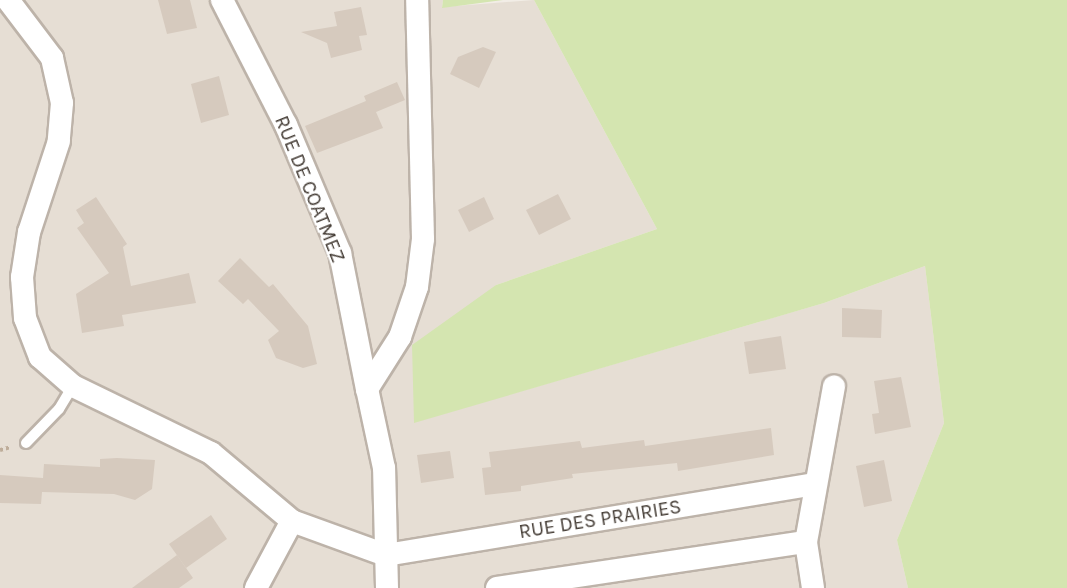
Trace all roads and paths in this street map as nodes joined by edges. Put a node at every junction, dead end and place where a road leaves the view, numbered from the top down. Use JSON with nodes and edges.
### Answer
{"nodes":[{"id":1,"x":8,"y":0,"type":"edge"},
{"id":2,"x":222,"y":0,"type":"edge"},
{"id":3,"x":417,"y":0,"type":"edge"},
{"id":4,"x":73,"y":386,"type":"junction"},
{"id":5,"x":834,"y":387,"type":"dead end"},
{"id":6,"x":367,"y":389,"type":"junction"},
{"id":7,"x":26,"y":443,"type":"dead end"},
{"id":8,"x":814,"y":484,"type":"junction"},
{"id":9,"x":292,"y":521,"type":"junction"},
{"id":10,"x":806,"y":542,"type":"junction"},
{"id":11,"x":386,"y":555,"type":"junction"},
{"id":12,"x":256,"y":588,"type":"edge"},
{"id":13,"x":387,"y":588,"type":"edge"},
{"id":14,"x":497,"y":588,"type":"edge"},
{"id":15,"x":813,"y":588,"type":"edge"}],
"edges":[{"from":1,"to":4,"type":"street"},
{"from":2,"to":6,"type":"street","name":"RUE DE COATMEZ"},
{"from":3,"to":6,"type":"street"},
{"from":4,"to":7,"type":"lane"},
{"from":4,"to":9,"type":"street"},
{"from":5,"to":8,"type":"street"},
{"from":6,"to":11,"type":"street","name":"RUE DE COATMEZ"},
{"from":8,"to":10,"type":"street"},
{"from":8,"to":11,"type":"street","name":"RUE DES PRAIRIES"},
{"from":9,"to":11,"type":"street"},
{"from":9,"to":12,"type":"street"},
{"from":10,"to":14,"type":"street"},
{"from":10,"to":15,"type":"street"},
{"from":11,"to":13,"type":"street","name":"RUE DE COATMEZ"}]}
